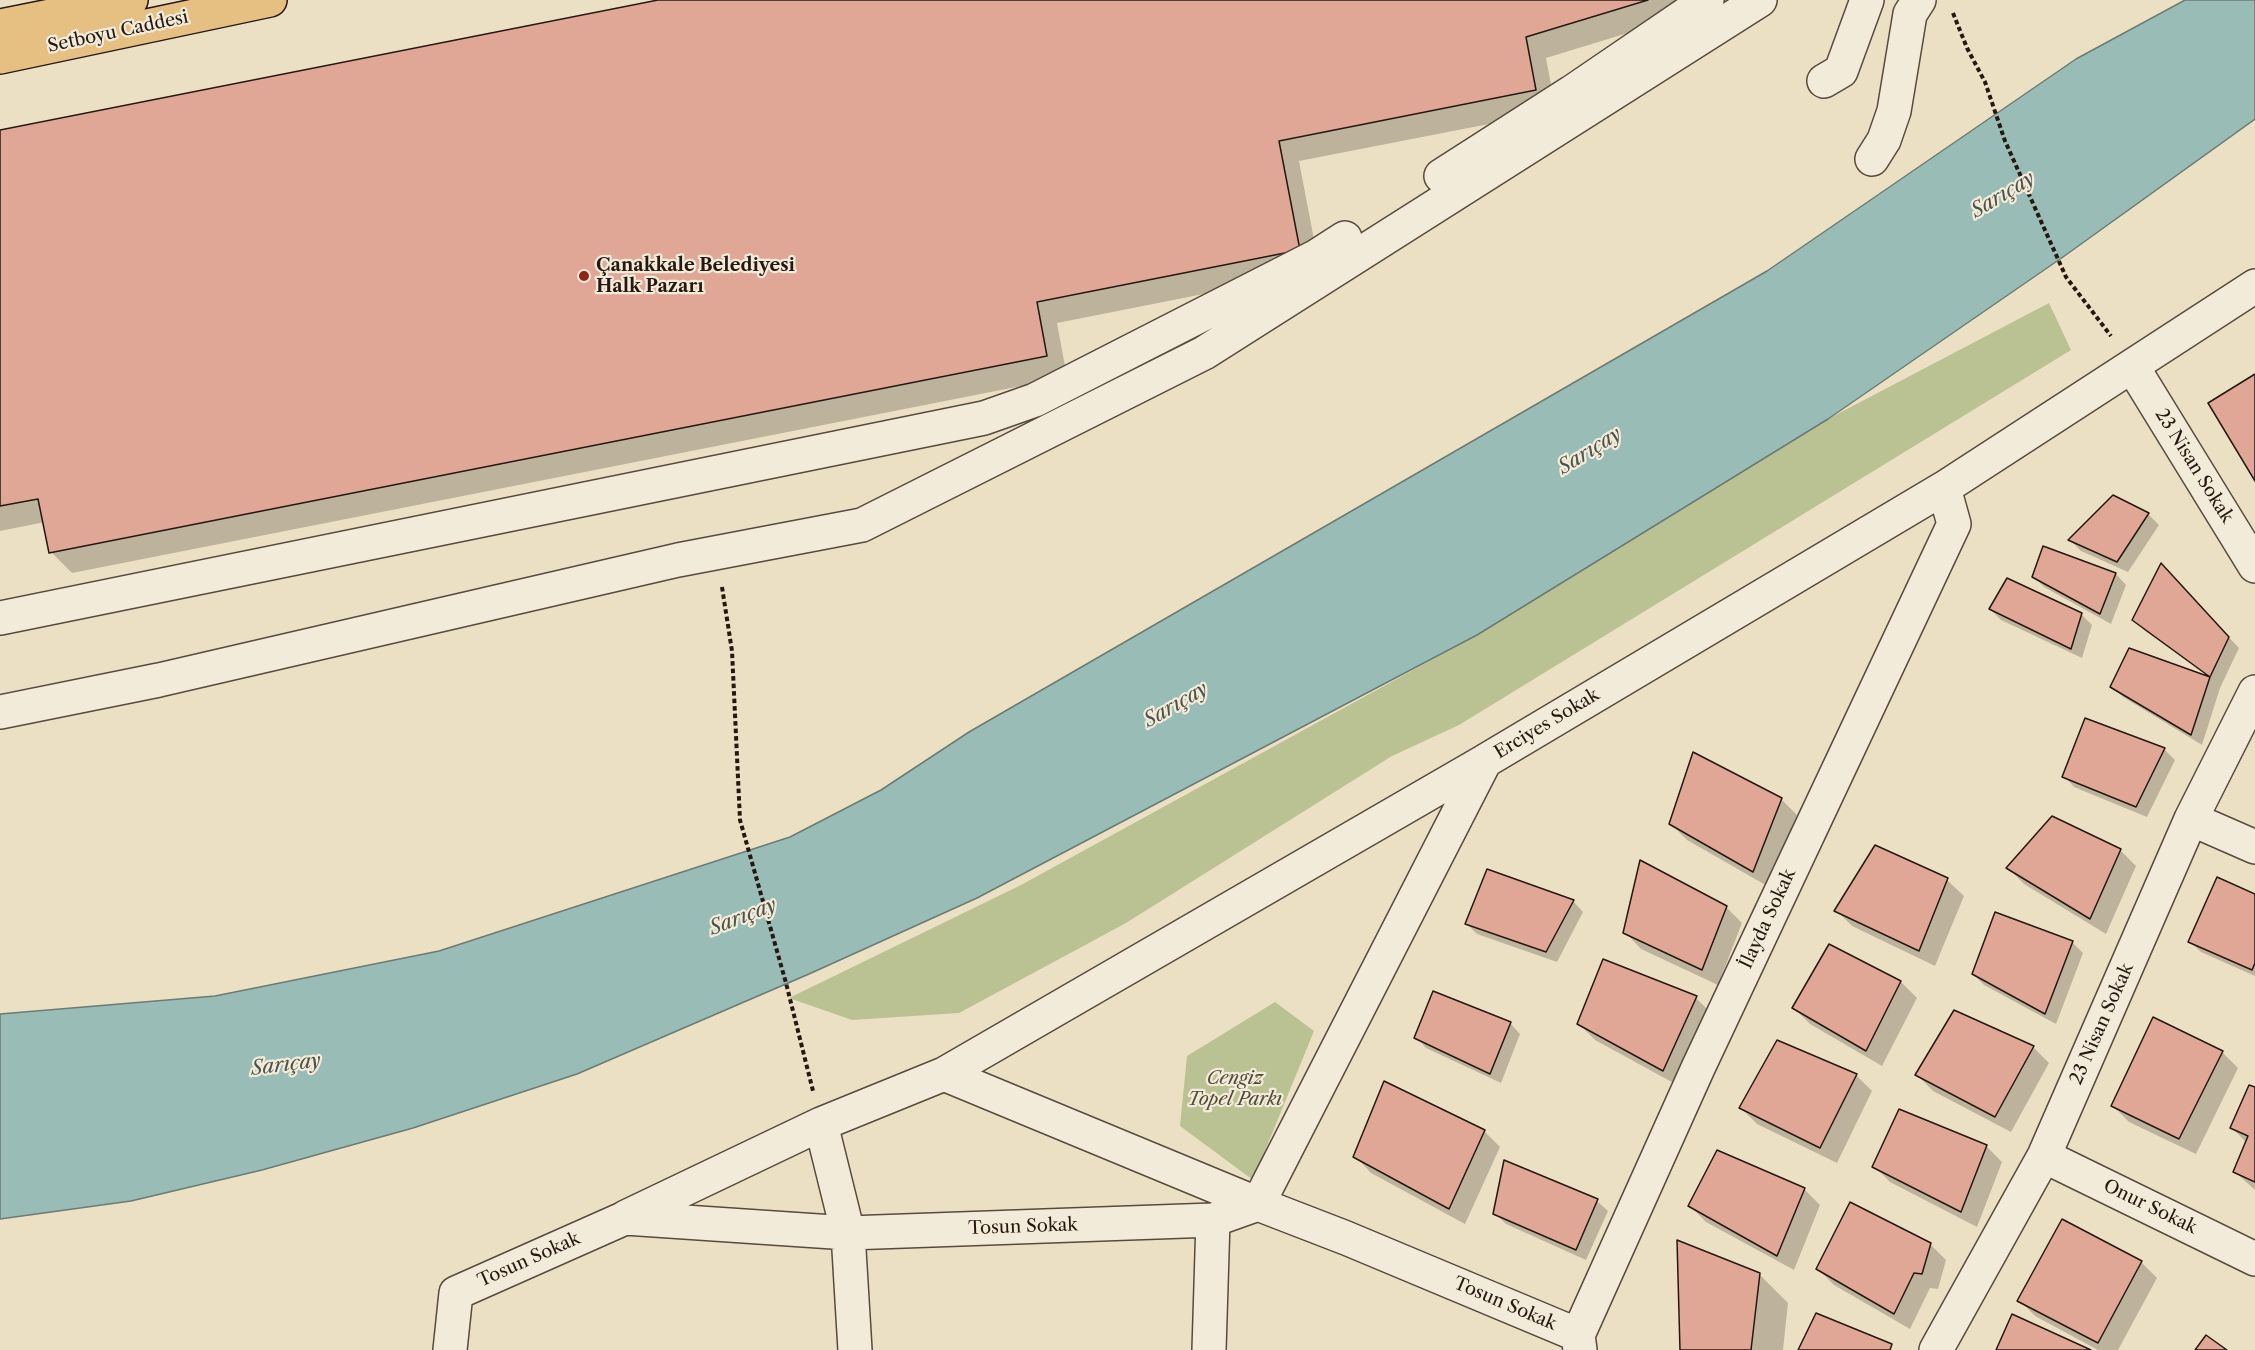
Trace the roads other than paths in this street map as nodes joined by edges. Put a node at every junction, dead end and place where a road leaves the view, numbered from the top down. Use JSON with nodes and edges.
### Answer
{"nodes":[{"id":1,"x":131,"y":0,"type":"edge"},
{"id":2,"x":270,"y":0,"type":"edge"},
{"id":3,"x":1707,"y":0,"type":"edge"},
{"id":4,"x":1760,"y":0,"type":"edge"},
{"id":5,"x":1867,"y":0,"type":"edge"},
{"id":6,"x":1919,"y":0,"type":"edge"},
{"id":7,"x":0,"y":26,"type":"edge"},
{"id":8,"x":0,"y":57,"type":"edge"},
{"id":9,"x":1824,"y":81,"type":"dead end"},
{"id":10,"x":1872,"y":159,"type":"dead end"},
{"id":11,"x":2255,"y":286,"type":"edge"},
{"id":12,"x":2132,"y":366,"type":"junction"},
{"id":13,"x":1944,"y":488,"type":"junction"},
{"id":14,"x":2255,"y":566,"type":"edge"},
{"id":15,"x":0,"y":618,"type":"edge"},
{"id":16,"x":2255,"y":692,"type":"edge"},
{"id":17,"x":0,"y":712,"type":"edge"},
{"id":18,"x":1485,"y":761,"type":"junction"},
{"id":19,"x":2191,"y":819,"type":"junction"},
{"id":20,"x":2255,"y":847,"type":"edge"},
{"id":21,"x":944,"y":1074,"type":"junction"},
{"id":22,"x":821,"y":1124,"type":"junction"},
{"id":23,"x":2044,"y":1156,"type":"junction"},
{"id":24,"x":1258,"y":1204,"type":"junction"},
{"id":25,"x":625,"y":1218,"type":"junction"},
{"id":26,"x":1213,"y":1220,"type":"junction"},
{"id":27,"x":848,"y":1233,"type":"junction"},
{"id":28,"x":2255,"y":1259,"type":"edge"},
{"id":29,"x":1579,"y":1342,"type":"edge"},
{"id":30,"x":450,"y":1350,"type":"edge"},
{"id":31,"x":855,"y":1350,"type":"edge"},
{"id":32,"x":1209,"y":1350,"type":"edge"},
{"id":33,"x":1936,"y":1350,"type":"edge"}],
"edges":[{"from":1,"to":7,"type":"main road","name":"Setboyu Caddesi"},
{"from":2,"to":8,"type":"main road","name":"Setboyu Caddesi"},
{"from":3,"to":15,"type":"street"},
{"from":4,"to":17,"type":"street"},
{"from":5,"to":9,"type":"street"},
{"from":6,"to":10,"type":"street"},
{"from":11,"to":12,"type":"street","name":"Erciyes Sokak"},
{"from":12,"to":13,"type":"street","name":"Erciyes Sokak"},
{"from":12,"to":14,"type":"street","name":"23 Nisan Sokak"},
{"from":13,"to":18,"type":"street","name":"Erciyes Sokak"},
{"from":13,"to":29,"type":"street","name":"İlayda Sokak"},
{"from":16,"to":19,"type":"street","name":"23 Nisan Sokak"},
{"from":18,"to":21,"type":"street"},
{"from":18,"to":24,"type":"street","name":"Erciyes Sokak"},
{"from":19,"to":20,"type":"street"},
{"from":19,"to":23,"type":"street","name":"23 Nisan Sokak"},
{"from":21,"to":22,"type":"street"},
{"from":21,"to":24,"type":"street"},
{"from":22,"to":25,"type":"street"},
{"from":22,"to":27,"type":"street"},
{"from":23,"to":28,"type":"street","name":"Onur Sokak"},
{"from":23,"to":33,"type":"street","name":"23 Nisan Sokak"},
{"from":24,"to":26,"type":"street","name":"Tosun Sokak"},
{"from":24,"to":29,"type":"street","name":"Tosun Sokak"},
{"from":25,"to":27,"type":"street","name":"Tosun Sokak"},
{"from":25,"to":30,"type":"street","name":"Tosun Sokak"},
{"from":26,"to":27,"type":"street","name":"Tosun Sokak"},
{"from":26,"to":32,"type":"street"},
{"from":27,"to":31,"type":"street"}]}
